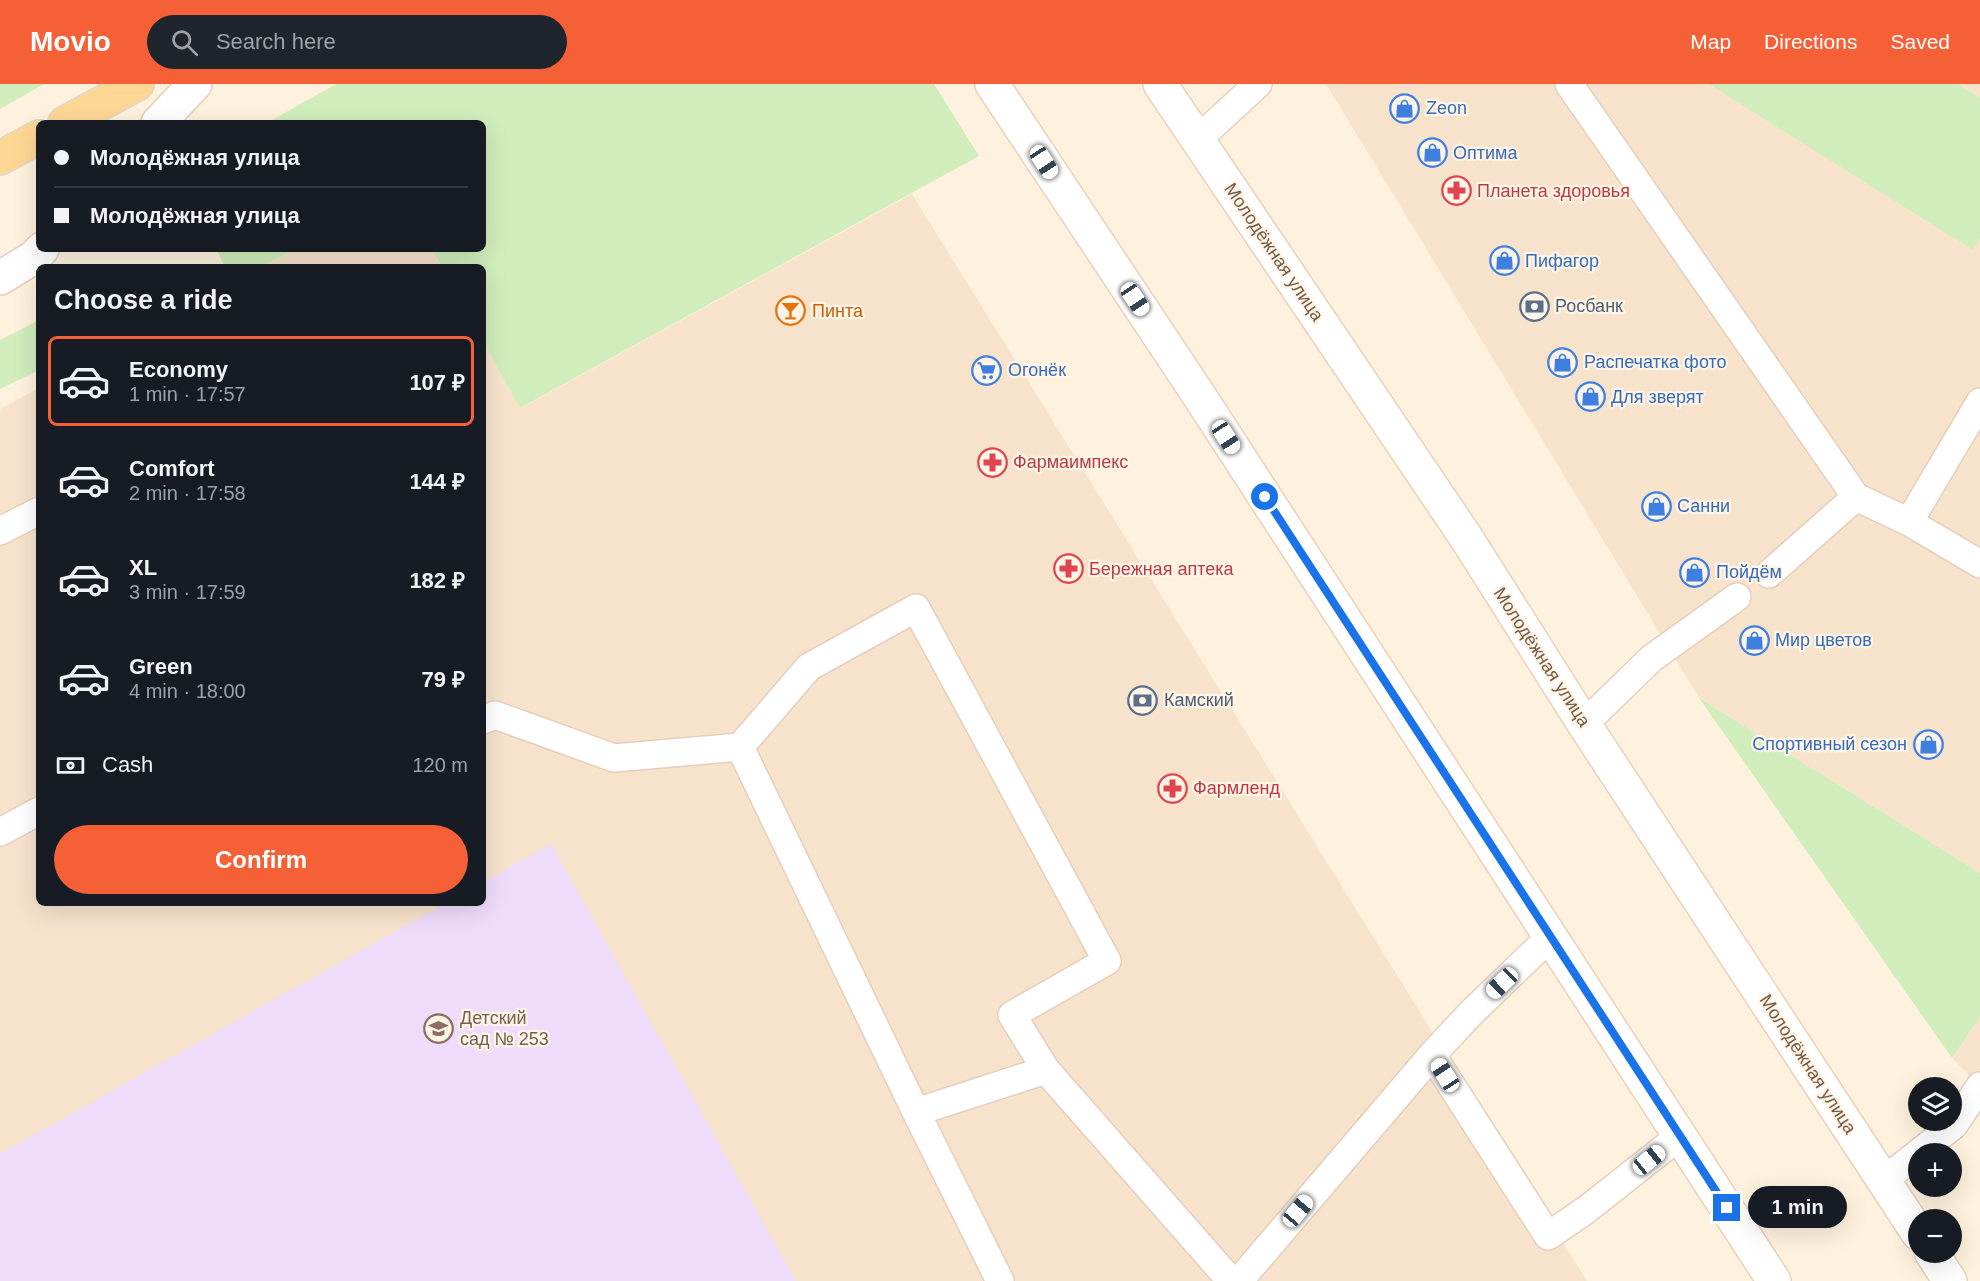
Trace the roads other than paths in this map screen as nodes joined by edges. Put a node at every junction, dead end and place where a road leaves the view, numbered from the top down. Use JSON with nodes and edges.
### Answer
{"nodes":[{"id":1,"x":137,"y":84,"type":"edge"},
{"id":2,"x":195,"y":84,"type":"edge"},
{"id":3,"x":992,"y":84,"type":"edge"},
{"id":4,"x":1161,"y":84,"type":"edge"},
{"id":5,"x":1258,"y":84,"type":"edge"},
{"id":6,"x":1569,"y":84,"type":"edge"},
{"id":7,"x":71,"y":120,"type":"edge"},
{"id":8,"x":161,"y":120,"type":"edge"},
{"id":9,"x":36,"y":139,"type":"edge"},
{"id":10,"x":1198,"y":139,"type":"junction"},
{"id":11,"x":0,"y":158,"type":"edge"},
{"id":12,"x":38,"y":259,"type":"edge"},
{"id":13,"x":0,"y":278,"type":"edge"},
{"id":14,"x":1980,"y":402,"type":"edge"},
{"id":15,"x":1856,"y":497,"type":"junction"},
{"id":16,"x":36,"y":513,"type":"edge"},
{"id":17,"x":1909,"y":522,"type":"junction"},
{"id":18,"x":0,"y":531,"type":"edge"},
{"id":19,"x":1980,"y":564,"type":"edge"},
{"id":20,"x":1769,"y":573,"type":"dead end"},
{"id":21,"x":1737,"y":597,"type":"dead end"},
{"id":22,"x":486,"y":719,"type":"edge"},
{"id":23,"x":1584,"y":724,"type":"junction"},
{"id":24,"x":740,"y":747,"type":"junction"},
{"id":25,"x":36,"y":813,"type":"edge"},
{"id":26,"x":0,"y":832,"type":"edge"},
{"id":27,"x":1550,"y":937,"type":"junction"},
{"id":28,"x":1432,"y":1055,"type":"junction"},
{"id":29,"x":1046,"y":1070,"type":"junction"},
{"id":30,"x":1980,"y":1086,"type":"edge"},
{"id":31,"x":916,"y":1112,"type":"junction"},
{"id":32,"x":1681,"y":1135,"type":"junction"},
{"id":33,"x":1884,"y":1180,"type":"junction"},
{"id":34,"x":1908,"y":1217,"type":"edge"},
{"id":35,"x":1938,"y":1263,"type":"edge"},
{"id":36,"x":1000,"y":1281,"type":"edge"},
{"id":37,"x":1231,"y":1281,"type":"edge"},
{"id":38,"x":1239,"y":1281,"type":"edge"},
{"id":39,"x":1774,"y":1281,"type":"edge"},
{"id":40,"x":1950,"y":1281,"type":"edge"}],
"edges":[{"from":1,"to":7,"type":"main road"},
{"from":2,"to":8,"type":"main road"},
{"from":3,"to":27,"type":"main road"},
{"from":4,"to":10,"type":"main road","name":"Молодёжная улица"},
{"from":5,"to":10,"type":"lane"},
{"from":6,"to":15,"type":"lane"},
{"from":9,"to":11,"type":"main road"},
{"from":10,"to":23,"type":"main road","name":"Молодёжная улица"},
{"from":12,"to":13,"type":"main road"},
{"from":14,"to":17,"type":"lane"},
{"from":15,"to":17,"type":"lane"},
{"from":15,"to":20,"type":"lane"},
{"from":16,"to":18,"type":"lane"},
{"from":17,"to":19,"type":"lane"},
{"from":21,"to":23,"type":"lane"},
{"from":22,"to":24,"type":"lane"},
{"from":23,"to":33,"type":"main road","name":"Молодёжная улица"},
{"from":24,"to":29,"type":"lane"},
{"from":24,"to":31,"type":"lane"},
{"from":25,"to":26,"type":"lane"},
{"from":27,"to":28,"type":"lane"},
{"from":27,"to":32,"type":"main road"},
{"from":28,"to":32,"type":"lane"},
{"from":28,"to":38,"type":"lane"},
{"from":29,"to":31,"type":"lane"},
{"from":29,"to":37,"type":"lane"},
{"from":30,"to":33,"type":"lane"},
{"from":31,"to":36,"type":"lane"},
{"from":32,"to":39,"type":"main road"},
{"from":33,"to":34,"type":"main road","name":"Молодёжная улица"},
{"from":35,"to":40,"type":"main road"}]}
